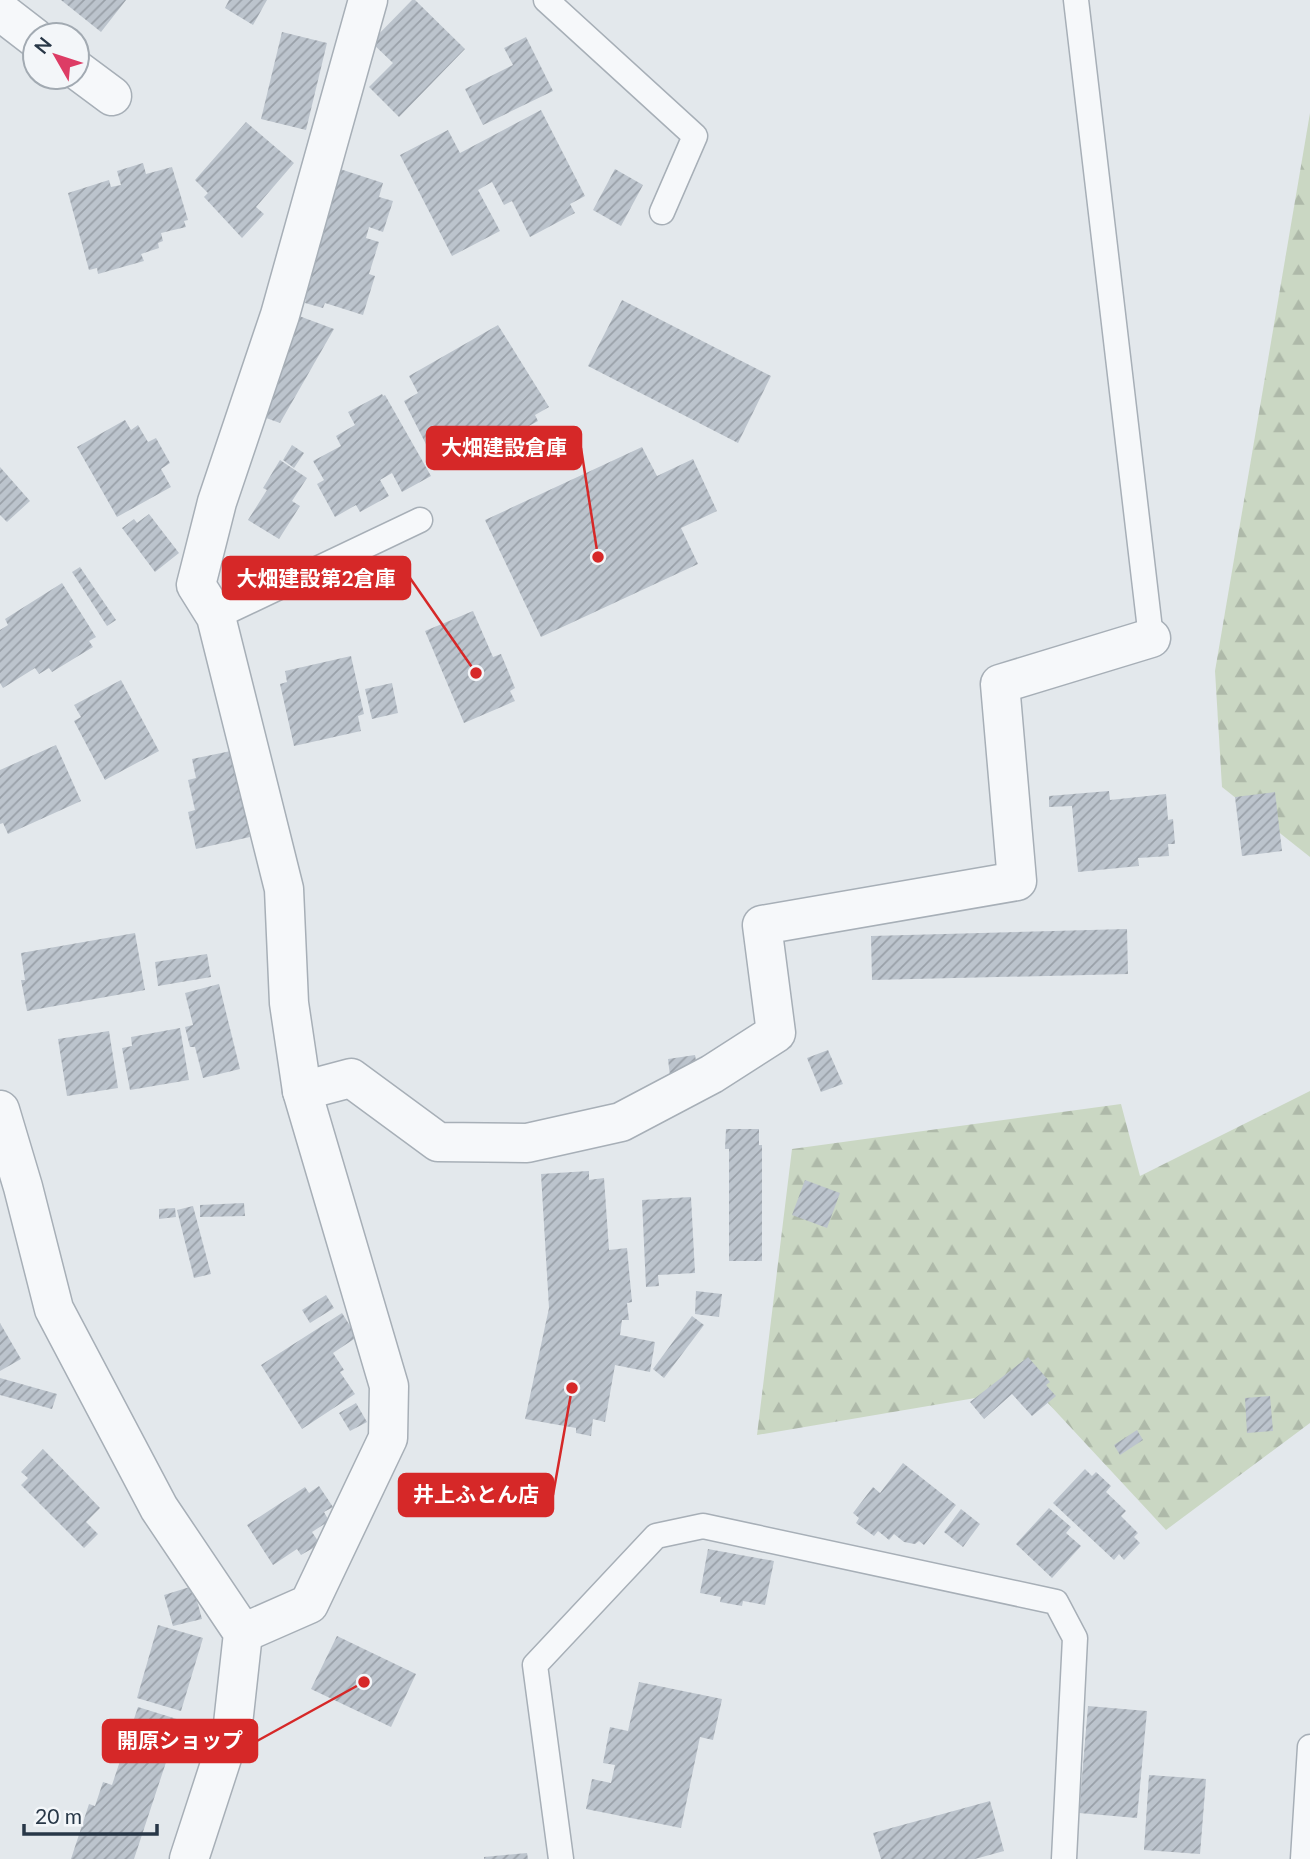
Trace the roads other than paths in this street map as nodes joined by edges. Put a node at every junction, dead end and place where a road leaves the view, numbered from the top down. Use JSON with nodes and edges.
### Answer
{"nodes":[{"id":1,"x":368,"y":0,"type":"edge"},
{"id":2,"x":546,"y":0,"type":"edge"},
{"id":3,"x":1076,"y":0,"type":"edge"},
{"id":4,"x":0,"y":12,"type":"edge"},
{"id":5,"x":21,"y":28,"type":"edge"},
{"id":6,"x":91,"y":80,"type":"edge"},
{"id":7,"x":112,"y":96,"type":"dead end"},
{"id":8,"x":662,"y":212,"type":"dead end"},
{"id":9,"x":420,"y":520,"type":"dead end"},
{"id":10,"x":216,"y":617,"type":"junction"},
{"id":11,"x":1151,"y":639,"type":"joint"},
{"id":12,"x":302,"y":1091,"type":"junction"},
{"id":13,"x":0,"y":1110,"type":"edge"},
{"id":14,"x":243,"y":1633,"type":"junction"},
{"id":15,"x":1310,"y":1747,"type":"edge"},
{"id":16,"x":195,"y":1856,"type":"edge"},
{"id":17,"x":561,"y":1859,"type":"edge"},
{"id":18,"x":1064,"y":1859,"type":"edge"},
{"id":19,"x":1303,"y":1859,"type":"edge"}],
"edges":[{"from":1,"to":10,"type":"street"},
{"from":2,"to":8,"type":"lane"},
{"from":3,"to":11,"type":"lane"},
{"from":4,"to":5,"type":"street"},
{"from":6,"to":7,"type":"street"},
{"from":9,"to":10,"type":"lane"},
{"from":10,"to":12,"type":"street"},
{"from":11,"to":12,"type":"street"},
{"from":12,"to":14,"type":"street"},
{"from":13,"to":14,"type":"street"},
{"from":14,"to":16,"type":"street"},
{"from":15,"to":19,"type":"lane"},
{"from":17,"to":18,"type":"lane"}]}
